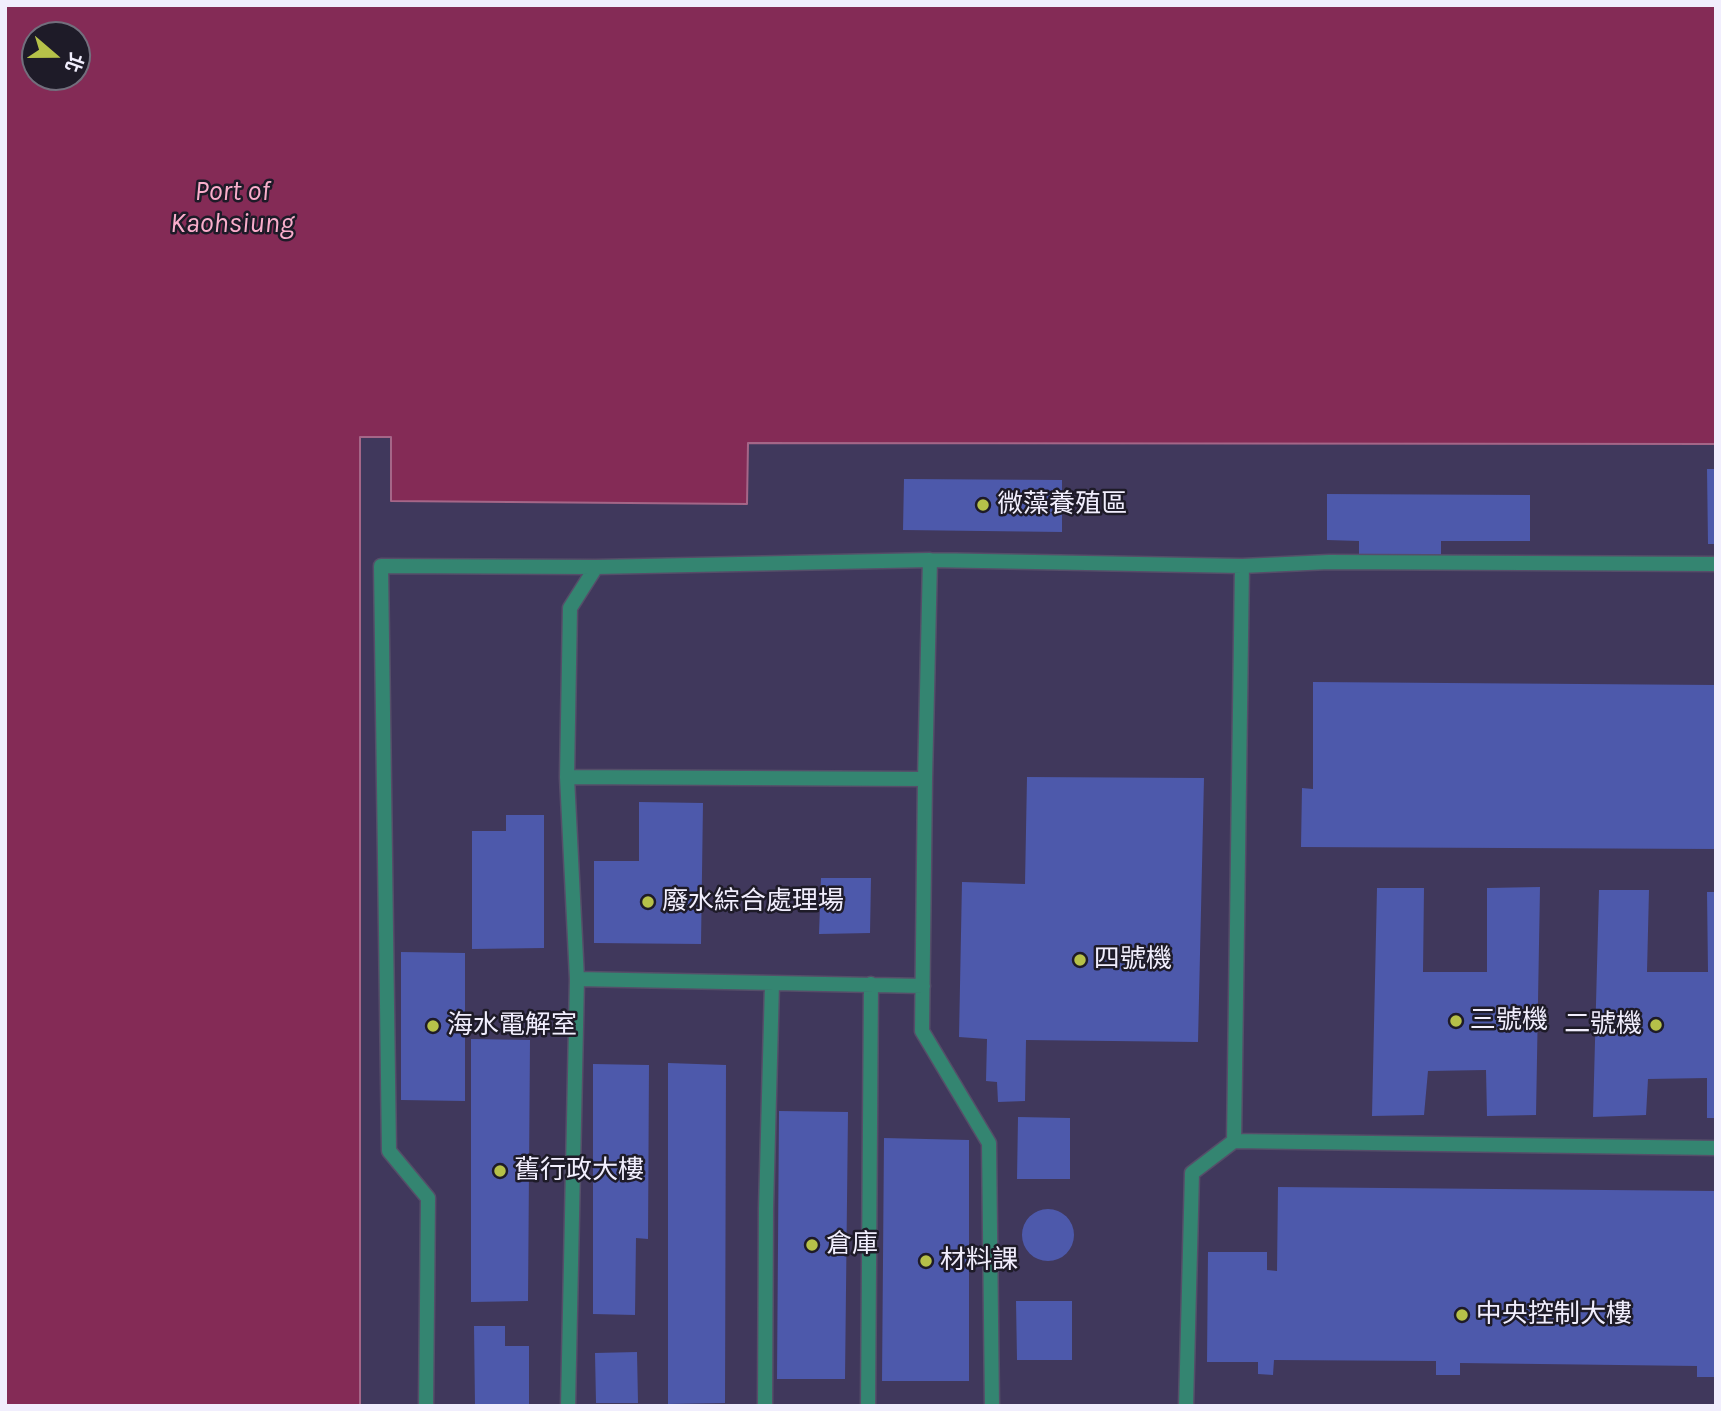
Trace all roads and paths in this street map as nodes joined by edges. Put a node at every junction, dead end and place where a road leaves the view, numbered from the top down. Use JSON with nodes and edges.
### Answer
{"nodes":[{"id":1,"x":930,"y":560,"type":"junction"},
{"id":2,"x":1716,"y":564,"type":"edge"},
{"id":3,"x":1242,"y":566,"type":"junction"},
{"id":4,"x":596,"y":567,"type":"junction"},
{"id":5,"x":567,"y":777,"type":"junction"},
{"id":6,"x":925,"y":779,"type":"junction"},
{"id":7,"x":577,"y":979,"type":"junction"},
{"id":8,"x":772,"y":984,"type":"junction"},
{"id":9,"x":871,"y":984,"type":"junction"},
{"id":10,"x":923,"y":986,"type":"junction"},
{"id":11,"x":1234,"y":1140,"type":"junction"},
{"id":12,"x":1716,"y":1148,"type":"edge"},
{"id":13,"x":426,"y":1406,"type":"edge"},
{"id":14,"x":568,"y":1406,"type":"edge"},
{"id":15,"x":765,"y":1406,"type":"edge"},
{"id":16,"x":868,"y":1406,"type":"edge"},
{"id":17,"x":992,"y":1406,"type":"edge"},
{"id":18,"x":1186,"y":1406,"type":"edge"}],
"edges":[{"from":1,"to":3,"type":"lane"},
{"from":1,"to":4,"type":"lane"},
{"from":1,"to":6,"type":"lane"},
{"from":2,"to":3,"type":"lane"},
{"from":3,"to":11,"type":"lane"},
{"from":4,"to":5,"type":"lane"},
{"from":4,"to":13,"type":"lane"},
{"from":5,"to":6,"type":"lane"},
{"from":5,"to":7,"type":"lane"},
{"from":6,"to":10,"type":"lane"},
{"from":7,"to":8,"type":"lane"},
{"from":7,"to":14,"type":"lane"},
{"from":8,"to":9,"type":"lane"},
{"from":8,"to":15,"type":"lane"},
{"from":9,"to":10,"type":"lane"},
{"from":9,"to":16,"type":"lane"},
{"from":10,"to":17,"type":"lane"},
{"from":11,"to":12,"type":"lane"},
{"from":11,"to":18,"type":"lane"}]}
